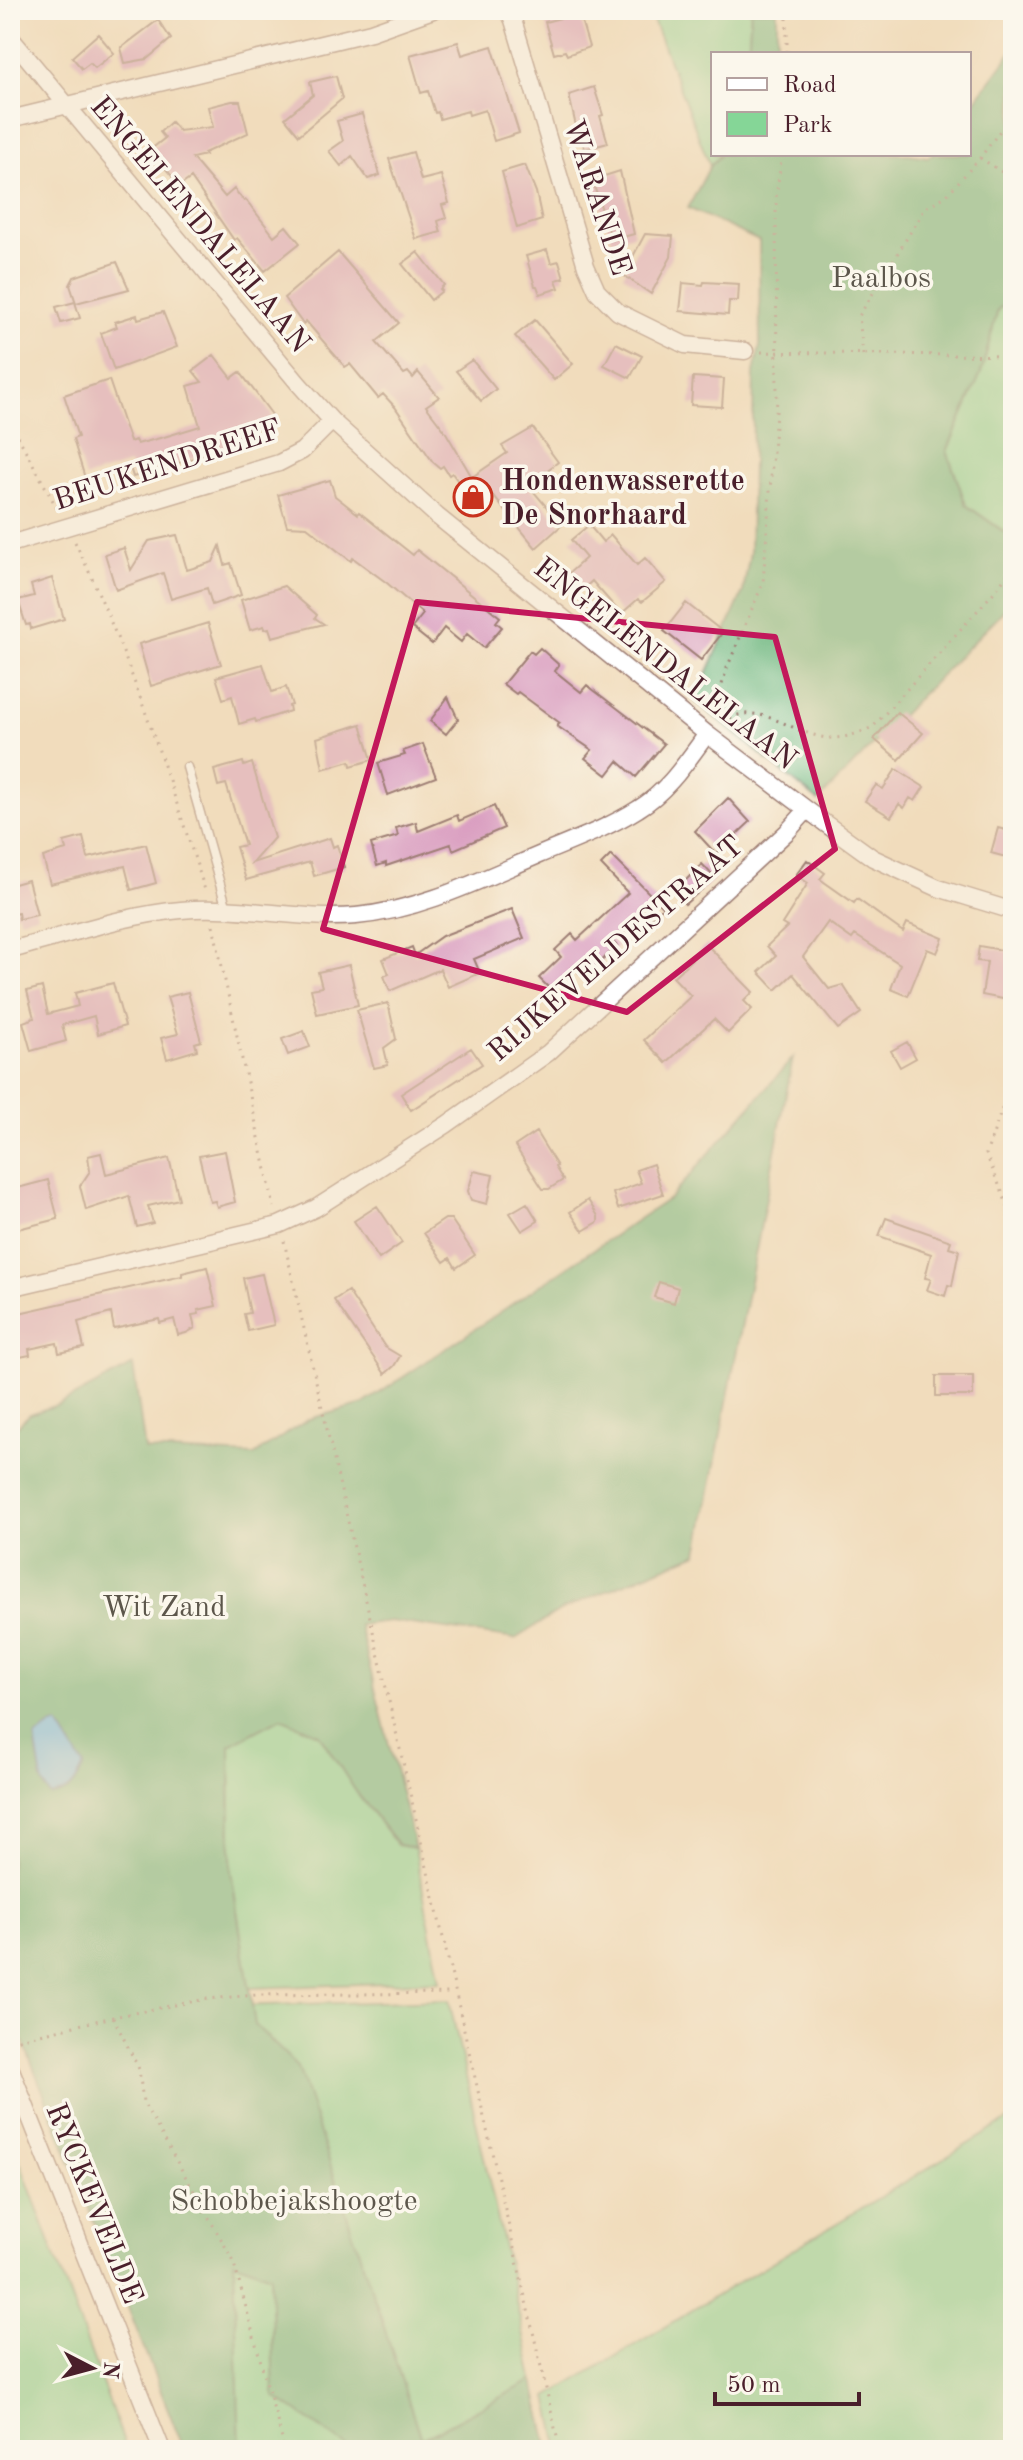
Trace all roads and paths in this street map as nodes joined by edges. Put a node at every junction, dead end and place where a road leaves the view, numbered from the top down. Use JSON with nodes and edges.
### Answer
{"nodes":[{"id":1,"x":433,"y":10,"type":"edge"},
{"id":2,"x":508,"y":10,"type":"edge"},
{"id":3,"x":787,"y":10,"type":"edge"},
{"id":4,"x":10,"y":37,"type":"edge"},
{"id":5,"x":787,"y":52,"type":"edge"},
{"id":6,"x":66,"y":106,"type":"junction"},
{"id":7,"x":1013,"y":113,"type":"edge"},
{"id":8,"x":10,"y":119,"type":"edge"},
{"id":9,"x":782,"y":156,"type":"edge"},
{"id":10,"x":980,"y":158,"type":"junction"},
{"id":11,"x":1013,"y":179,"type":"edge"},
{"id":12,"x":745,"y":351,"type":"joint"},
{"id":13,"x":775,"y":353,"type":"junction"},
{"id":14,"x":863,"y":355,"type":"junction"},
{"id":15,"x":1013,"y":356,"type":"edge"},
{"id":16,"x":332,"y":421,"type":"junction"},
{"id":17,"x":10,"y":422,"type":"edge"},
{"id":18,"x":67,"y":526,"type":"junction"},
{"id":19,"x":10,"y":544,"type":"edge"},
{"id":20,"x":1013,"y":566,"type":"edge"},
{"id":21,"x":707,"y":734,"type":"junction"},
{"id":22,"x":187,"y":767,"type":"dead end"},
{"id":23,"x":807,"y":810,"type":"junction"},
{"id":24,"x":218,"y":908,"type":"junction"},
{"id":25,"x":1013,"y":911,"type":"edge"},
{"id":26,"x":10,"y":950,"type":"edge"},
{"id":27,"x":1013,"y":1078,"type":"edge"},
{"id":28,"x":1013,"y":1218,"type":"edge"},
{"id":29,"x":279,"y":1225,"type":"junction"},
{"id":30,"x":10,"y":1288,"type":"edge"},
{"id":31,"x":455,"y":1993,"type":"junction"},
{"id":32,"x":113,"y":2017,"type":"junction"},
{"id":33,"x":10,"y":2041,"type":"edge"},
{"id":34,"x":10,"y":2067,"type":"edge"},
{"id":35,"x":162,"y":2450,"type":"edge"},
{"id":36,"x":285,"y":2450,"type":"edge"},
{"id":37,"x":560,"y":2450,"type":"edge"}],
"edges":[{"from":1,"to":6,"type":"street"},
{"from":2,"to":12,"type":"street","name":"WARANDE"},
{"from":3,"to":5,"type":"path"},
{"from":4,"to":6,"type":"street","name":"ENGELENDALELAAN"},
{"from":6,"to":8,"type":"street"},
{"from":6,"to":16,"type":"street","name":"ENGELENDALELAAN"},
{"from":7,"to":10,"type":"path"},
{"from":9,"to":13,"type":"path"},
{"from":10,"to":11,"type":"path"},
{"from":10,"to":14,"type":"path"},
{"from":12,"to":13,"type":"path"},
{"from":13,"to":14,"type":"path"},
{"from":13,"to":21,"type":"path"},
{"from":14,"to":15,"type":"path"},
{"from":16,"to":18,"type":"street","name":"BEUKENDREEF"},
{"from":16,"to":21,"type":"street","name":"ENGELENDALELAAN"},
{"from":17,"to":18,"type":"path"},
{"from":18,"to":19,"type":"street","name":"BEUKENDREEF"},
{"from":18,"to":24,"type":"path"},
{"from":20,"to":21,"type":"path"},
{"from":21,"to":23,"type":"street","name":"ENGELENDALELAAN"},
{"from":21,"to":24,"type":"street"},
{"from":22,"to":24,"type":"lane"},
{"from":23,"to":25,"type":"street","name":"ENGELENDALELAAN"},
{"from":23,"to":29,"type":"street","name":"RIJKEVELDESTRAAT"},
{"from":24,"to":26,"type":"street"},
{"from":24,"to":29,"type":"path"},
{"from":27,"to":28,"type":"path"},
{"from":29,"to":30,"type":"street","name":"RIJKEVELDESTRAAT"},
{"from":29,"to":31,"type":"path"},
{"from":31,"to":32,"type":"path"},
{"from":31,"to":37,"type":"path"},
{"from":32,"to":33,"type":"path"},
{"from":32,"to":36,"type":"path"},
{"from":34,"to":35,"type":"street","name":"RYCKEVELDE"}]}
